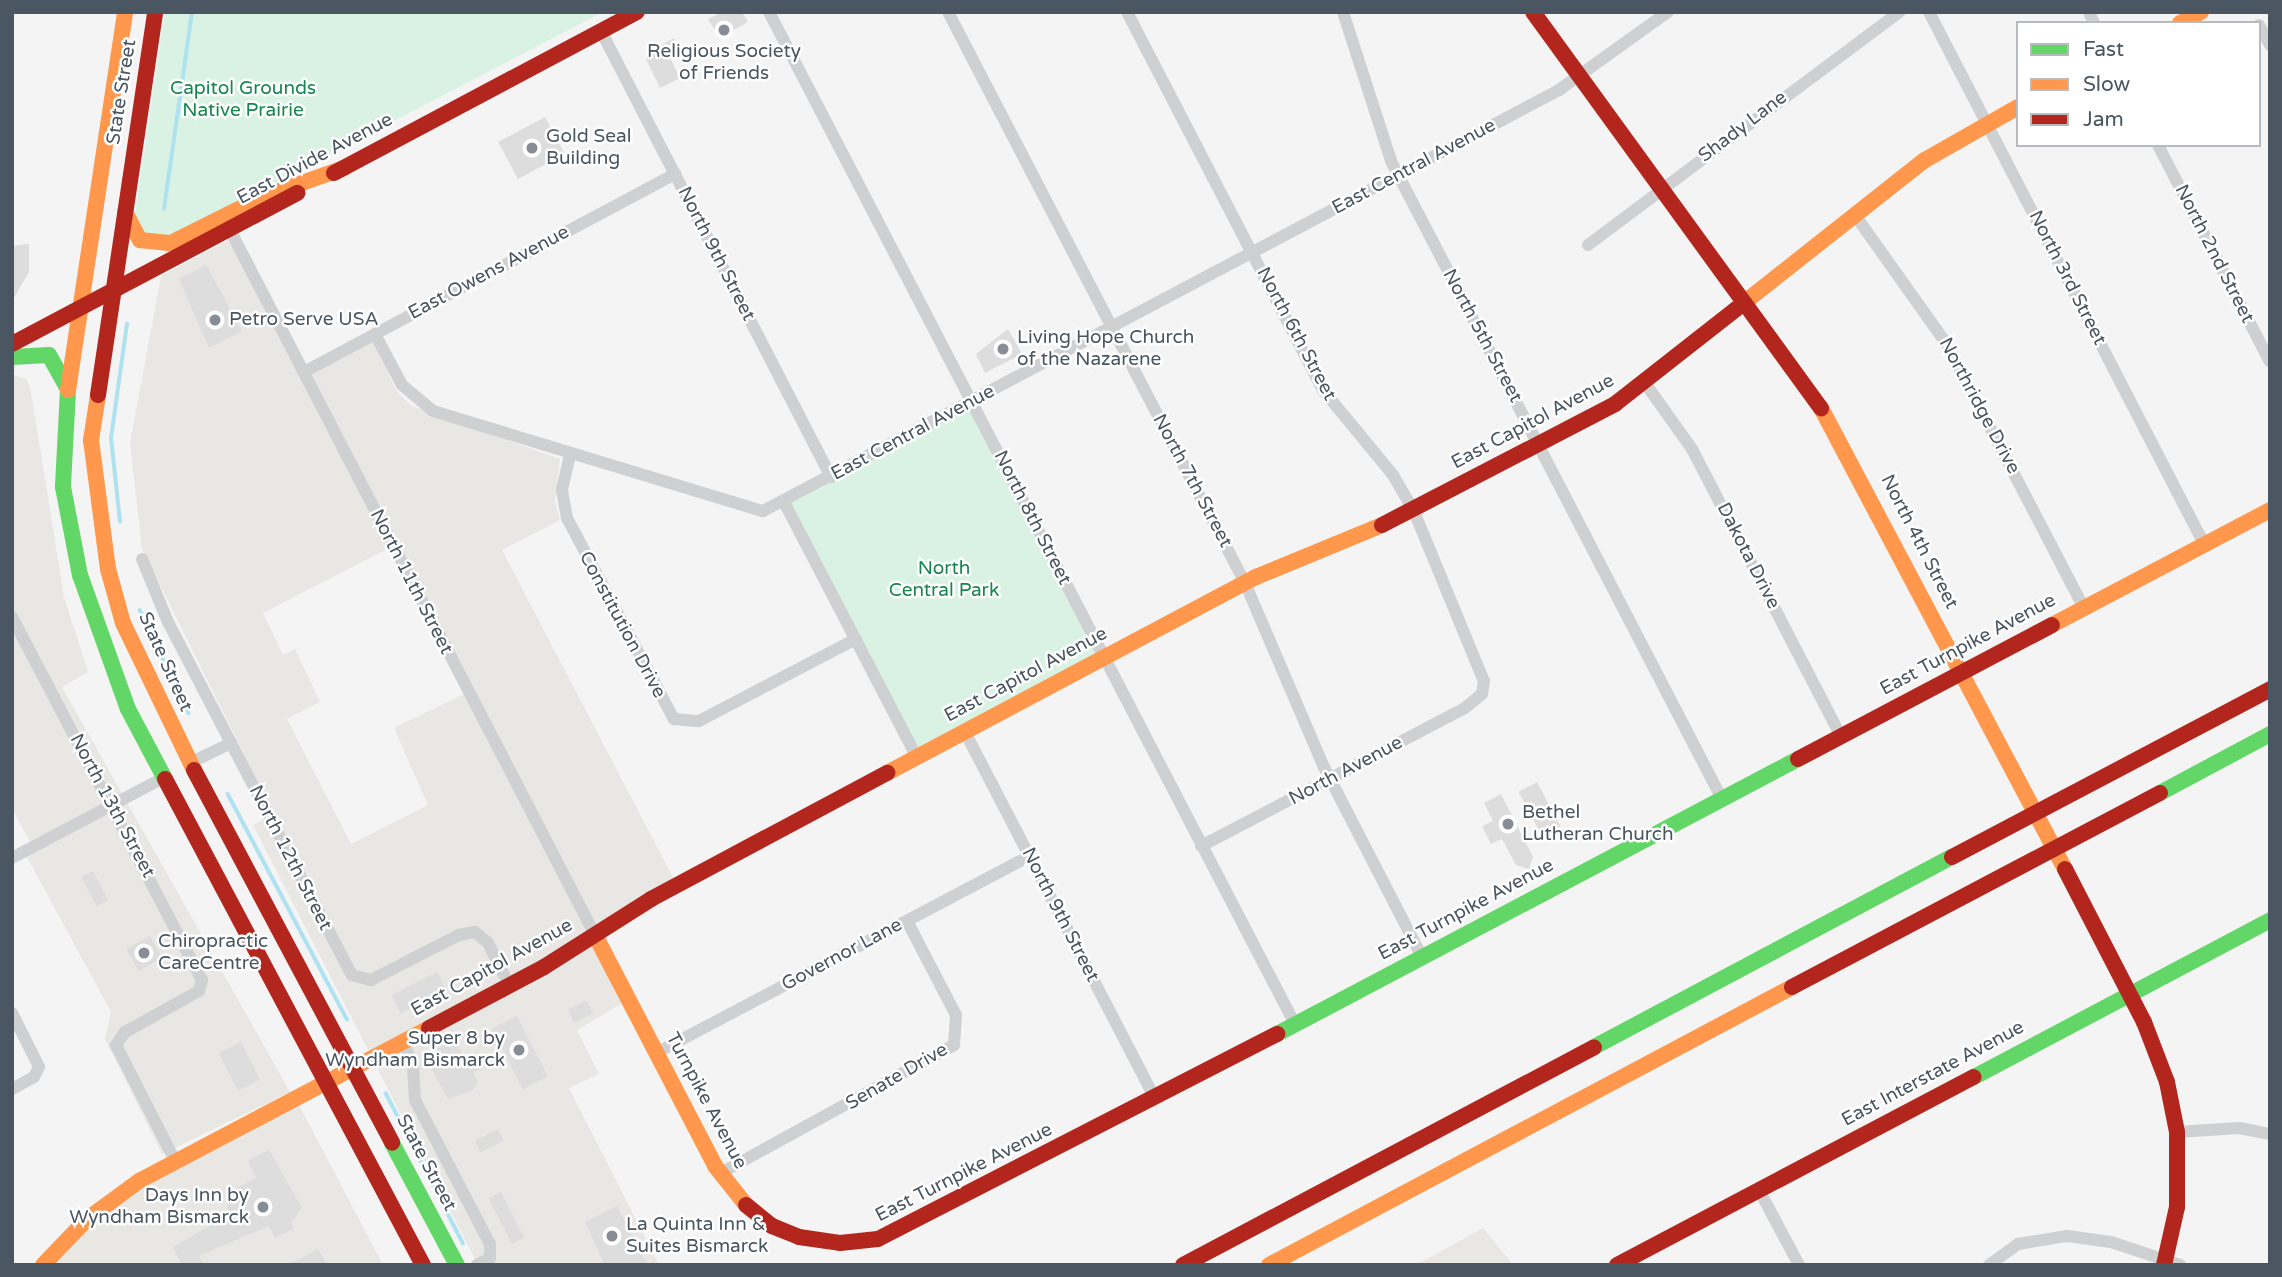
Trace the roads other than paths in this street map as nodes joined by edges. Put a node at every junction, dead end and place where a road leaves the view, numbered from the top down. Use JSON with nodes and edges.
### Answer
{"nodes":[{"id":1,"x":125,"y":12,"type":"edge"},
{"id":2,"x":155,"y":12,"type":"edge"},
{"id":3,"x":637,"y":12,"type":"edge"},
{"id":4,"x":769,"y":12,"type":"edge"},
{"id":5,"x":948,"y":12,"type":"edge"},
{"id":6,"x":1127,"y":12,"type":"edge"},
{"id":7,"x":1343,"y":12,"type":"edge"},
{"id":8,"x":1534,"y":12,"type":"edge"},
{"id":9,"x":1668,"y":12,"type":"edge"},
{"id":10,"x":1899,"y":12,"type":"edge"},
{"id":11,"x":1929,"y":12,"type":"edge"},
{"id":12,"x":2201,"y":12,"type":"edge"},
{"id":13,"x":2184,"y":21,"type":"edge"},
{"id":14,"x":2261,"y":28,"type":"edge"},
{"id":15,"x":601,"y":31,"type":"junction"},
{"id":16,"x":2270,"y":45,"type":"edge"},
{"id":17,"x":1577,"y":79,"type":"junction"},
{"id":18,"x":2016,"y":108,"type":"edge"},
{"id":19,"x":1987,"y":123,"type":"junction"},
{"id":20,"x":2159,"y":147,"type":"edge"},
{"id":21,"x":344,"y":168,"type":"junction"},
{"id":22,"x":676,"y":174,"type":"junction"},
{"id":23,"x":1398,"y":176,"type":"junction"},
{"id":24,"x":1661,"y":190,"type":"junction"},
{"id":25,"x":125,"y":210,"type":"junction"},
{"id":26,"x":1855,"y":215,"type":"junction"},
{"id":27,"x":229,"y":228,"type":"junction"},
{"id":28,"x":1588,"y":245,"type":"dead end"},
{"id":29,"x":1252,"y":253,"type":"junction"},
{"id":30,"x":112,"y":290,"type":"junction"},
{"id":31,"x":1745,"y":302,"type":"junction"},
{"id":32,"x":80,"y":308,"type":"junction"},
{"id":33,"x":1112,"y":327,"type":"junction"},
{"id":34,"x":375,"y":334,"type":"junction"},
{"id":35,"x":12,"y":344,"type":"edge"},
{"id":36,"x":12,"y":357,"type":"edge"},
{"id":37,"x":2270,"y":362,"type":"edge"},
{"id":38,"x":303,"y":372,"type":"junction"},
{"id":39,"x":1645,"y":383,"type":"junction"},
{"id":40,"x":68,"y":388,"type":"junction"},
{"id":41,"x":972,"y":402,"type":"junction"},
{"id":42,"x":1538,"y":444,"type":"junction"},
{"id":43,"x":570,"y":455,"type":"junction"},
{"id":44,"x":831,"y":477,"type":"junction"},
{"id":45,"x":784,"y":502,"type":"junction"},
{"id":46,"x":1413,"y":509,"type":"junction"},
{"id":47,"x":2270,"y":510,"type":"edge"},
{"id":48,"x":2204,"y":544,"type":"junction"},
{"id":49,"x":142,"y":559,"type":"dead end"},
{"id":50,"x":1245,"y":583,"type":"junction"},
{"id":51,"x":2084,"y":607,"type":"junction"},
{"id":52,"x":12,"y":617,"type":"edge"},
{"id":53,"x":856,"y":639,"type":"junction"},
{"id":54,"x":1105,"y":657,"type":"junction"},
{"id":55,"x":1962,"y":672,"type":"junction"},
{"id":56,"x":115,"y":678,"type":"junction"},
{"id":57,"x":1484,"y":688,"type":"joint"},
{"id":58,"x":2270,"y":689,"type":"edge"},
{"id":59,"x":965,"y":732,"type":"junction"},
{"id":60,"x":2270,"y":734,"type":"edge"},
{"id":61,"x":1841,"y":736,"type":"junction"},
{"id":62,"x":231,"y":743,"type":"junction"},
{"id":63,"x":917,"y":758,"type":"junction"},
{"id":64,"x":190,"y":763,"type":"junction"},
{"id":65,"x":164,"y":777,"type":"junction"},
{"id":66,"x":1331,"y":780,"type":"junction"},
{"id":67,"x":1722,"y":799,"type":"junction"},
{"id":68,"x":111,"y":806,"type":"junction"},
{"id":69,"x":1201,"y":846,"type":"junction"},
{"id":70,"x":238,"y":855,"type":"junction"},
{"id":71,"x":1029,"y":856,"type":"junction"},
{"id":72,"x":12,"y":858,"type":"edge"},
{"id":73,"x":2270,"y":920,"type":"edge"},
{"id":74,"x":907,"y":921,"type":"junction"},
{"id":75,"x":595,"y":935,"type":"junction"},
{"id":76,"x":1422,"y":957,"type":"junction"},
{"id":77,"x":509,"y":985,"type":"junction"},
{"id":78,"x":2130,"y":994,"type":"junction"},
{"id":79,"x":12,"y":1013,"type":"edge"},
{"id":80,"x":1295,"y":1024,"type":"junction"},
{"id":81,"x":402,"y":1041,"type":"junction"},
{"id":82,"x":656,"y":1053,"type":"junction"},
{"id":83,"x":339,"y":1074,"type":"junction"},
{"id":84,"x":12,"y":1089,"type":"edge"},
{"id":85,"x":1155,"y":1098,"type":"junction"},
{"id":86,"x":2177,"y":1132,"type":"junction"},
{"id":87,"x":2270,"y":1135,"type":"edge"},
{"id":88,"x":175,"y":1161,"type":"junction"},
{"id":89,"x":370,"y":1164,"type":"junction"},
{"id":90,"x":719,"y":1174,"type":"junction"},
{"id":91,"x":1329,"y":1188,"type":"junction"},
{"id":92,"x":1759,"y":1190,"type":"junction"},
{"id":93,"x":865,"y":1242,"type":"joint"},
{"id":94,"x":2170,"y":1263,"type":"edge"},
{"id":95,"x":1271,"y":1264,"type":"edge"},
{"id":96,"x":1618,"y":1264,"type":"edge"},
{"id":97,"x":43,"y":1265,"type":"edge"},
{"id":98,"x":423,"y":1265,"type":"edge"},
{"id":99,"x":440,"y":1265,"type":"edge"},
{"id":100,"x":457,"y":1265,"type":"edge"},
{"id":101,"x":477,"y":1265,"type":"edge"},
{"id":102,"x":1168,"y":1265,"type":"edge"},
{"id":103,"x":1183,"y":1265,"type":"edge"},
{"id":104,"x":1799,"y":1265,"type":"edge"},
{"id":105,"x":1989,"y":1265,"type":"edge"}],
"edges":[{"from":1,"to":32,"type":"main road","name":"State Street"},
{"from":2,"to":25,"type":"main road","name":"State Street"},
{"from":3,"to":15,"type":"main road","name":"East Divide Avenue"},
{"from":4,"to":41,"type":"street","name":"North 8th Street"},
{"from":5,"to":33,"type":"street","name":"North 7th Street"},
{"from":6,"to":29,"type":"street","name":"North 6th Street"},
{"from":7,"to":23,"type":"street","name":"North 5th Street"},
{"from":8,"to":17,"type":"main road","name":"North 4th Street"},
{"from":9,"to":17,"type":"street","name":"East Central Avenue"},
{"from":10,"to":24,"type":"street","name":"Shady Lane"},
{"from":11,"to":19,"type":"street","name":"North 3rd Street"},
{"from":12,"to":13,"type":"main road"},
{"from":14,"to":16,"type":"street"},
{"from":15,"to":21,"type":"main road","name":"East Divide Avenue"},
{"from":15,"to":22,"type":"street","name":"North 9th Street"},
{"from":17,"to":23,"type":"street","name":"East Central Avenue"},
{"from":17,"to":24,"type":"main road","name":"North 4th Street"},
{"from":18,"to":19,"type":"main road","name":"East Capitol Avenue"},
{"from":19,"to":26,"type":"main road","name":"East Capitol Avenue"},
{"from":19,"to":48,"type":"street","name":"North 3rd Street"},
{"from":20,"to":37,"type":"street","name":"North 2nd Street"},
{"from":21,"to":25,"type":"main road"},
{"from":21,"to":27,"type":"main road","name":"East Divide Avenue"},
{"from":22,"to":34,"type":"street","name":"East Owens Avenue"},
{"from":22,"to":44,"type":"street","name":"North 9th Street"},
{"from":23,"to":29,"type":"street","name":"East Central Avenue"},
{"from":23,"to":42,"type":"street","name":"North 5th Street"},
{"from":24,"to":28,"type":"street","name":"Shady Lane"},
{"from":24,"to":31,"type":"main road","name":"North 4th Street"},
{"from":25,"to":30,"type":"main road","name":"State Street"},
{"from":26,"to":31,"type":"main road","name":"East Capitol Avenue"},
{"from":26,"to":51,"type":"street","name":"Northridge Drive"},
{"from":27,"to":30,"type":"main road","name":"East Divide Avenue"},
{"from":27,"to":38,"type":"street","name":"North 11th Street"},
{"from":29,"to":33,"type":"street","name":"East Central Avenue"},
{"from":29,"to":46,"type":"street","name":"North 6th Street"},
{"from":30,"to":32,"type":"main road","name":"East Divide Avenue"},
{"from":30,"to":64,"type":"main road","name":"State Street"},
{"from":31,"to":39,"type":"main road","name":"East Capitol Avenue"},
{"from":31,"to":55,"type":"main road","name":"North 4th Street"},
{"from":32,"to":35,"type":"main road","name":"East Divide Avenue"},
{"from":32,"to":40,"type":"main road","name":"State Street"},
{"from":33,"to":41,"type":"street","name":"East Central Avenue"},
{"from":33,"to":50,"type":"street","name":"North 7th Street"},
{"from":34,"to":38,"type":"street","name":"East Owens Avenue"},
{"from":34,"to":43,"type":"street","name":"East Central Avenue"},
{"from":36,"to":40,"type":"main road"},
{"from":38,"to":75,"type":"street","name":"North 11th Street"},
{"from":39,"to":42,"type":"main road","name":"East Capitol Avenue"},
{"from":39,"to":61,"type":"street","name":"Dakota Drive"},
{"from":40,"to":56,"type":"main road","name":"State Street"},
{"from":41,"to":44,"type":"street","name":"East Central Avenue"},
{"from":41,"to":54,"type":"street","name":"North 8th Street"},
{"from":42,"to":46,"type":"main road","name":"East Capitol Avenue"},
{"from":42,"to":67,"type":"street","name":"North 5th Street"},
{"from":43,"to":45,"type":"street","name":"East Central Avenue"},
{"from":43,"to":53,"type":"street","name":"Constitution Drive"},
{"from":44,"to":45,"type":"street","name":"East Central Avenue"},
{"from":45,"to":53,"type":"street"},
{"from":46,"to":50,"type":"main road","name":"East Capitol Avenue"},
{"from":46,"to":57,"type":"street","name":"North 6th Street"},
{"from":47,"to":48,"type":"main road","name":"East Turnpike Avenue"},
{"from":48,"to":51,"type":"main road","name":"East Turnpike Avenue"},
{"from":49,"to":62,"type":"street","name":"North 12th Street"},
{"from":50,"to":54,"type":"main road","name":"East Capitol Avenue"},
{"from":50,"to":66,"type":"street","name":"North 7th Street"},
{"from":51,"to":55,"type":"main road","name":"East Turnpike Avenue"},
{"from":52,"to":68,"type":"street","name":"North 13th Street"},
{"from":53,"to":63,"type":"street"},
{"from":54,"to":59,"type":"main road","name":"East Capitol Avenue"},
{"from":54,"to":69,"type":"street","name":"North 8th Street"},
{"from":55,"to":61,"type":"main road","name":"East Turnpike Avenue"},
{"from":55,"to":78,"type":"main road","name":"North 4th Street"},
{"from":56,"to":64,"type":"main road"},
{"from":56,"to":65,"type":"main road","name":"State Street"},
{"from":57,"to":66,"type":"street","name":"North Avenue"},
{"from":58,"to":91,"type":"main road"},
{"from":59,"to":63,"type":"main road","name":"East Capitol Avenue"},
{"from":59,"to":71,"type":"street","name":"North 9th Street"},
{"from":60,"to":95,"type":"main road"},
{"from":61,"to":67,"type":"main road","name":"East Turnpike Avenue"},
{"from":62,"to":64,"type":"street"},
{"from":62,"to":77,"type":"street","name":"North 12th Street"},
{"from":63,"to":75,"type":"main road","name":"East Capitol Avenue"},
{"from":64,"to":70,"type":"main road","name":"State Street"},
{"from":65,"to":68,"type":"street"},
{"from":65,"to":70,"type":"main road"},
{"from":65,"to":83,"type":"main road","name":"State Street"},
{"from":66,"to":69,"type":"street","name":"North Avenue"},
{"from":66,"to":76,"type":"street","name":"North 7th Street"},
{"from":67,"to":76,"type":"main road","name":"East Turnpike Avenue"},
{"from":68,"to":72,"type":"street"},
{"from":68,"to":88,"type":"street","name":"North 13th Street"},
{"from":69,"to":80,"type":"street","name":"North 8th Street"},
{"from":70,"to":83,"type":"main road","name":"State Street"},
{"from":71,"to":74,"type":"street","name":"Governor Lane"},
{"from":71,"to":85,"type":"street","name":"North 9th Street"},
{"from":73,"to":78,"type":"main road","name":"East Interstate Avenue"},
{"from":74,"to":82,"type":"street","name":"Governor Lane"},
{"from":74,"to":90,"type":"street","name":"Senate Drive"},
{"from":75,"to":77,"type":"main road","name":"East Capitol Avenue"},
{"from":75,"to":82,"type":"main road","name":"Turnpike Avenue"},
{"from":76,"to":80,"type":"main road","name":"East Turnpike Avenue"},
{"from":77,"to":81,"type":"main road","name":"East Capitol Avenue"},
{"from":78,"to":86,"type":"main road","name":"North 4th Street"},
{"from":78,"to":92,"type":"main road","name":"East Interstate Avenue"},
{"from":79,"to":84,"type":"street"},
{"from":80,"to":85,"type":"main road","name":"East Turnpike Avenue"},
{"from":81,"to":83,"type":"main road","name":"East Capitol Avenue"},
{"from":81,"to":101,"type":"street"},
{"from":82,"to":90,"type":"main road","name":"Turnpike Avenue"},
{"from":83,"to":88,"type":"main road","name":"East Capitol Avenue"},
{"from":83,"to":89,"type":"main road","name":"State Street"},
{"from":83,"to":100,"type":"main road","name":"State Street"},
{"from":85,"to":93,"type":"main road","name":"East Turnpike Avenue"},
{"from":86,"to":87,"type":"street"},
{"from":86,"to":94,"type":"main road","name":"North 4th Street"},
{"from":88,"to":97,"type":"main road","name":"East Capitol Avenue"},
{"from":89,"to":98,"type":"main road","name":"State Street"},
{"from":89,"to":99,"type":"main road"},
{"from":90,"to":93,"type":"main road","name":"Turnpike Avenue"},
{"from":91,"to":102,"type":"main road"},
{"from":91,"to":103,"type":"main road"},
{"from":92,"to":96,"type":"main road","name":"East Interstate Avenue"},
{"from":92,"to":104,"type":"street"},
{"from":94,"to":105,"type":"street"}]}
